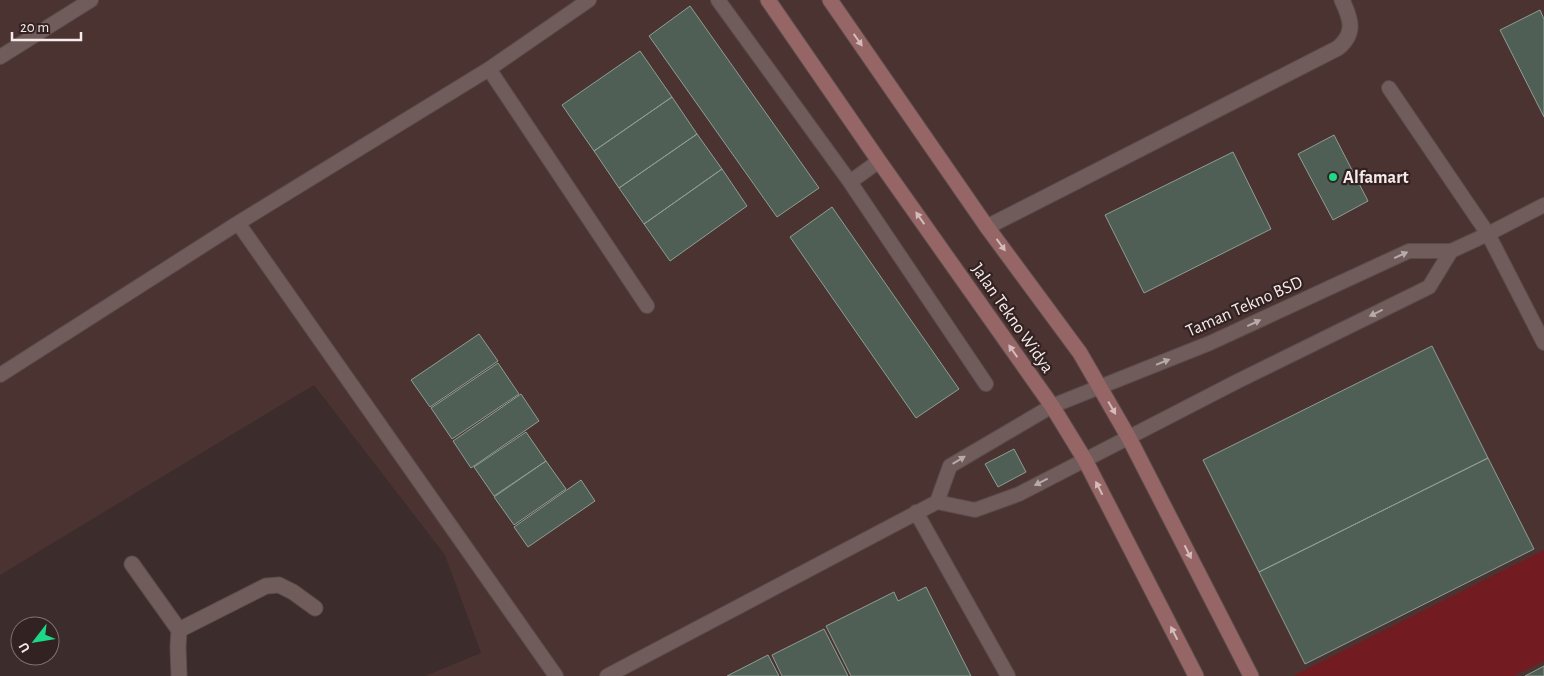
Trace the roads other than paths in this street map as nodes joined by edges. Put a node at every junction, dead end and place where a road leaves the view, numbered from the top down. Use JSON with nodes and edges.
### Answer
{"nodes":[{"id":1,"x":91,"y":0,"type":"edge"},
{"id":2,"x":718,"y":0,"type":"edge"},
{"id":3,"x":768,"y":0,"type":"edge"},
{"id":4,"x":830,"y":0,"type":"edge"},
{"id":5,"x":1342,"y":0,"type":"edge"},
{"id":6,"x":585,"y":1,"type":"edge"},
{"id":7,"x":0,"y":57,"type":"edge"},
{"id":8,"x":489,"y":68,"type":"junction"},
{"id":9,"x":1389,"y":88,"type":"dead end"},
{"id":10,"x":879,"y":160,"type":"junction"},
{"id":11,"x":850,"y":182,"type":"junction"},
{"id":12,"x":1544,"y":205,"type":"edge"},
{"id":13,"x":238,"y":222,"type":"junction"},
{"id":14,"x":987,"y":227,"type":"junction"},
{"id":15,"x":1488,"y":234,"type":"junction"},
{"id":16,"x":1452,"y":251,"type":"junction"},
{"id":17,"x":647,"y":306,"type":"dead end"},
{"id":18,"x":1544,"y":343,"type":"edge"},
{"id":19,"x":0,"y":375,"type":"edge"},
{"id":20,"x":986,"y":384,"type":"dead end"},
{"id":21,"x":1100,"y":387,"type":"junction"},
{"id":22,"x":1052,"y":406,"type":"junction"},
{"id":23,"x":1129,"y":438,"type":"junction"},
{"id":24,"x":1085,"y":460,"type":"junction"},
{"id":25,"x":936,"y":502,"type":"junction"},
{"id":26,"x":916,"y":512,"type":"junction"},
{"id":27,"x":132,"y":564,"type":"dead end"},
{"id":28,"x":316,"y":608,"type":"dead end"},
{"id":29,"x":179,"y":630,"type":"junction"},
{"id":30,"x":179,"y":676,"type":"edge"},
{"id":31,"x":556,"y":676,"type":"edge"},
{"id":32,"x":607,"y":676,"type":"edge"},
{"id":33,"x":1008,"y":676,"type":"edge"},
{"id":34,"x":1196,"y":676,"type":"edge"},
{"id":35,"x":1251,"y":676,"type":"edge"}],
"edges":[{"from":1,"to":7,"type":"lane"},
{"from":2,"to":11,"type":"lane"},
{"from":3,"to":10,"type":"main road","name":"Jalan Tekno Widya"},
{"from":4,"to":14,"type":"main road","name":"Jalan Tekno Widya","one_way":true},
{"from":5,"to":14,"type":"street"},
{"from":6,"to":8,"type":"lane"},
{"from":8,"to":13,"type":"lane"},
{"from":8,"to":17,"type":"lane"},
{"from":9,"to":15,"type":"lane"},
{"from":10,"to":11,"type":"lane"},
{"from":22,"to":10,"type":"main road","name":"Jalan Tekno Widya","one_way":true},
{"from":11,"to":20,"type":"lane"},
{"from":12,"to":15,"type":"lane","name":"Taman Tekno BSD"},
{"from":13,"to":19,"type":"lane"},
{"from":13,"to":31,"type":"lane"},
{"from":14,"to":21,"type":"main road","name":"Jalan Tekno Widya","one_way":true},
{"from":15,"to":16,"type":"lane","name":"Taman Tekno BSD"},
{"from":15,"to":18,"type":"lane"},
{"from":21,"to":16,"type":"lane","name":"Taman Tekno BSD","one_way":true},
{"from":16,"to":23,"type":"lane","one_way":true},
{"from":21,"to":22,"type":"lane","name":"Taman Tekno BSD"},
{"from":21,"to":23,"type":"main road","name":"Jalan Tekno Widya","one_way":true},
{"from":22,"to":24,"type":"main road","name":"Jalan Tekno Widya"},
{"from":25,"to":22,"type":"lane","name":"Taman Tekno BSD","one_way":true},
{"from":23,"to":24,"type":"lane"},
{"from":23,"to":35,"type":"main road","name":"Jalan Tekno Widya","one_way":true},
{"from":24,"to":25,"type":"lane","one_way":true},
{"from":34,"to":24,"type":"main road","name":"Jalan Tekno Widya","one_way":true},
{"from":25,"to":26,"type":"lane"},
{"from":26,"to":32,"type":"lane"},
{"from":26,"to":33,"type":"lane"},
{"from":27,"to":29,"type":"street"},
{"from":28,"to":29,"type":"street"},
{"from":29,"to":30,"type":"street"}]}
